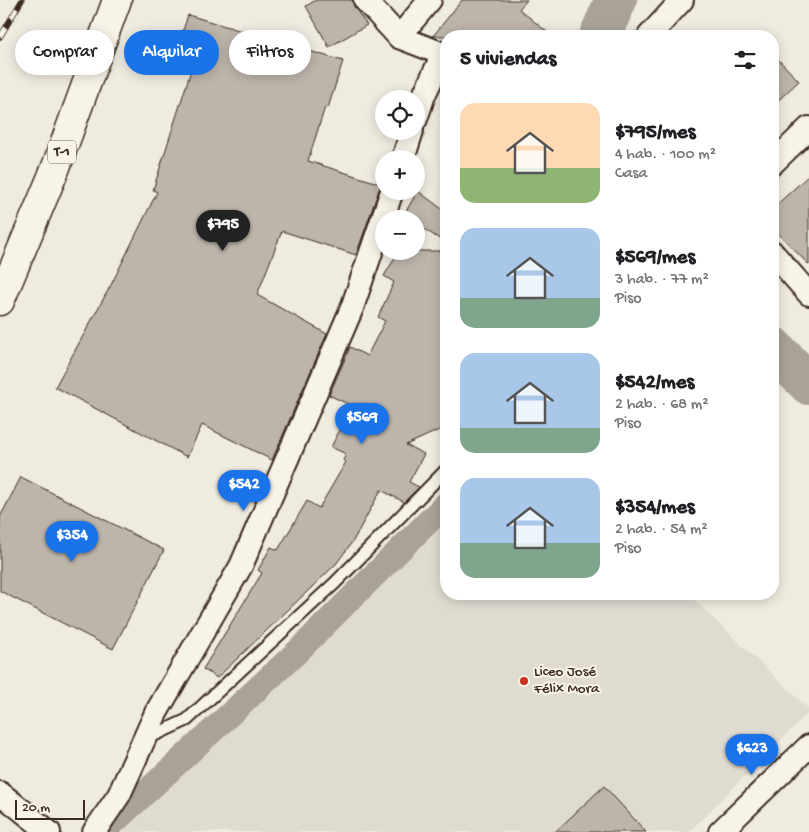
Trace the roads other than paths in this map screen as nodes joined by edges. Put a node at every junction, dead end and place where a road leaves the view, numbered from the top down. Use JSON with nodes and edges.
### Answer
{"nodes":[{"id":1,"x":117,"y":0,"type":"edge"},
{"id":2,"x":365,"y":0,"type":"edge"},
{"id":3,"x":430,"y":0,"type":"edge"},
{"id":4,"x":682,"y":0,"type":"edge"},
{"id":5,"x":654,"y":30,"type":"edge"},
{"id":6,"x":399,"y":37,"type":"junction"},
{"id":7,"x":440,"y":53,"type":"edge"},
{"id":8,"x":440,"y":65,"type":"edge"},
{"id":9,"x":425,"y":93,"type":"edge"},
{"id":10,"x":809,"y":128,"type":"edge"},
{"id":11,"x":779,"y":156,"type":"edge"},
{"id":12,"x":389,"y":200,"type":"edge"},
{"id":13,"x":779,"y":260,"type":"edge"},
{"id":14,"x":809,"y":294,"type":"edge"},
{"id":15,"x":0,"y":301,"type":"edge"},
{"id":16,"x":440,"y":476,"type":"edge"},
{"id":17,"x":144,"y":740,"type":"junction"},
{"id":18,"x":809,"y":746,"type":"edge"},
{"id":19,"x":0,"y":793,"type":"edge"},
{"id":20,"x":39,"y":829,"type":"edge"},
{"id":21,"x":94,"y":832,"type":"edge"},
{"id":22,"x":720,"y":832,"type":"edge"}],
"edges":[{"from":1,"to":15,"type":"main road","number":"T-1"},
{"from":2,"to":6,"type":"street"},
{"from":3,"to":6,"type":"street"},
{"from":4,"to":5,"type":"street"},
{"from":6,"to":7,"type":"street"},
{"from":8,"to":9,"type":"street"},
{"from":10,"to":11,"type":"street"},
{"from":12,"to":17,"type":"street"},
{"from":13,"to":14,"type":"street"},
{"from":16,"to":17,"type":"lane"},
{"from":17,"to":21,"type":"street"},
{"from":18,"to":22,"type":"street"},
{"from":19,"to":20,"type":"street"}]}
